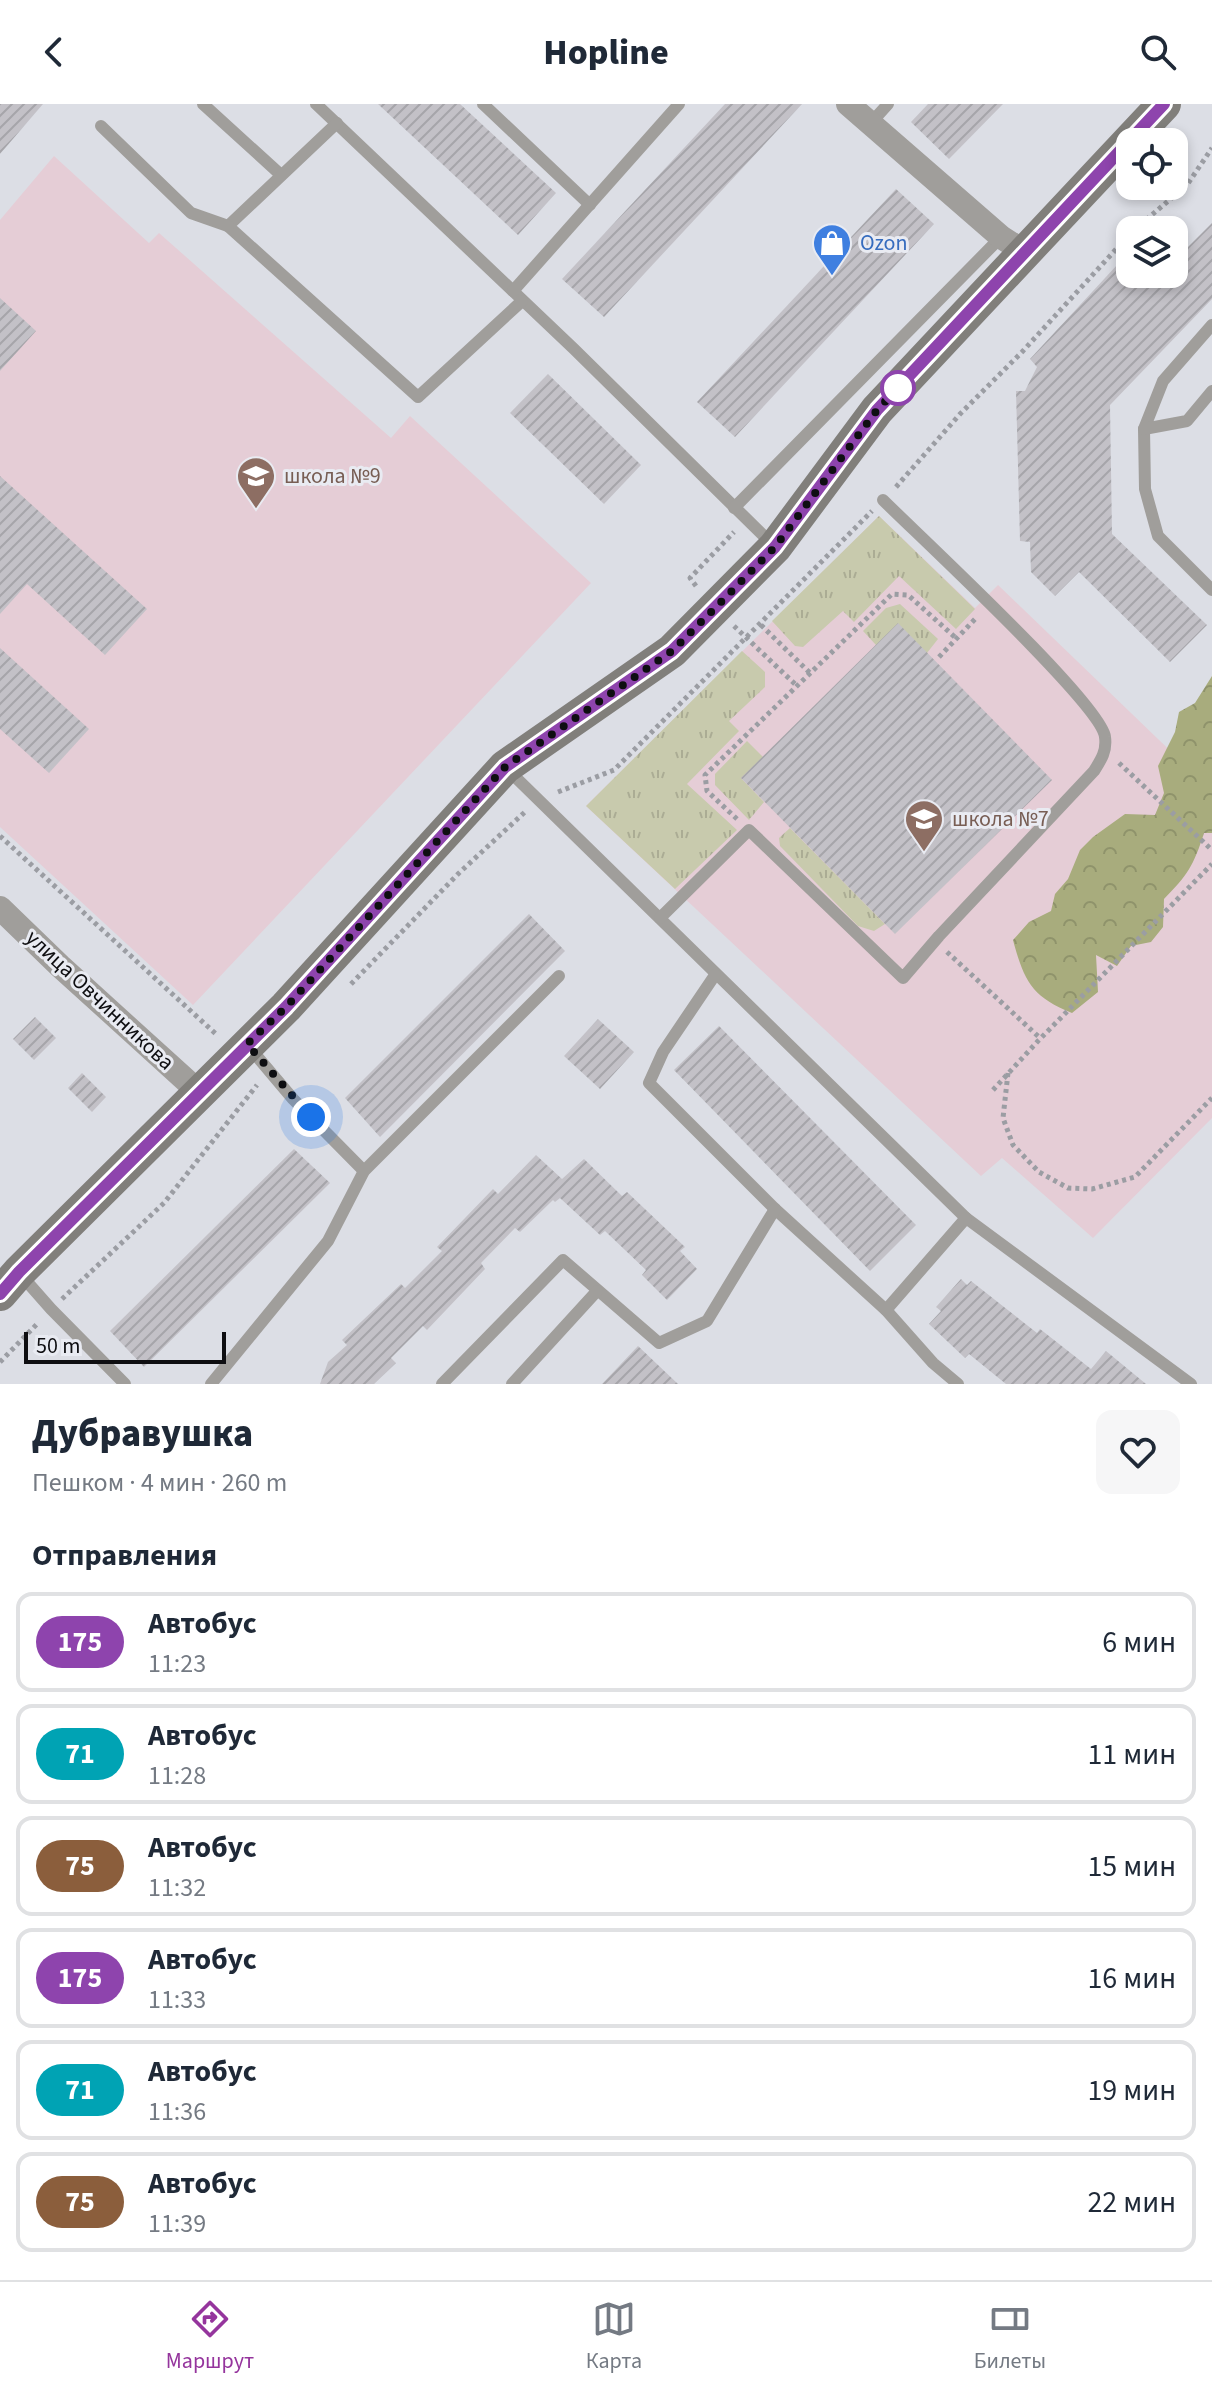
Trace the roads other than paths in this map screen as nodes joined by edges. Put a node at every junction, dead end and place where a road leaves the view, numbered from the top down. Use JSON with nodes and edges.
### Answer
{"nodes":[{"id":1,"x":316,"y":104,"type":"edge"},
{"id":2,"x":483,"y":104,"type":"edge"},
{"id":3,"x":679,"y":104,"type":"edge"},
{"id":4,"x":848,"y":104,"type":"edge"},
{"id":5,"x":888,"y":104,"type":"edge"},
{"id":6,"x":1164,"y":104,"type":"edge"},
{"id":7,"x":205,"y":105,"type":"edge"},
{"id":8,"x":337,"y":123,"type":"junction"},
{"id":9,"x":870,"y":124,"type":"junction"},
{"id":10,"x":101,"y":126,"type":"dead end"},
{"id":11,"x":281,"y":175,"type":"junction"},
{"id":12,"x":590,"y":205,"type":"junction"},
{"id":13,"x":228,"y":226,"type":"junction"},
{"id":14,"x":1013,"y":245,"type":"junction"},
{"id":15,"x":518,"y":296,"type":"junction"},
{"id":16,"x":1212,"y":325,"type":"edge"},
{"id":17,"x":1212,"y":391,"type":"edge"},
{"id":18,"x":1144,"y":429,"type":"junction"},
{"id":19,"x":883,"y":500,"type":"dead end"},
{"id":20,"x":734,"y":508,"type":"junction"},
{"id":21,"x":775,"y":547,"type":"junction"},
{"id":22,"x":1212,"y":590,"type":"edge"},
{"id":23,"x":505,"y":767,"type":"junction"},
{"id":24,"x":0,"y":908,"type":"edge"},
{"id":25,"x":660,"y":918,"type":"junction"},
{"id":26,"x":715,"y":975,"type":"junction"},
{"id":27,"x":559,"y":976,"type":"dead end"},
{"id":28,"x":236,"y":1043,"type":"junction"},
{"id":29,"x":200,"y":1093,"type":"junction"},
{"id":30,"x":364,"y":1171,"type":"junction"},
{"id":31,"x":775,"y":1209,"type":"junction"},
{"id":32,"x":966,"y":1218,"type":"junction"},
{"id":33,"x":10,"y":1283,"type":"edge"},
{"id":34,"x":597,"y":1291,"type":"junction"},
{"id":35,"x":886,"y":1310,"type":"junction"},
{"id":36,"x":125,"y":1384,"type":"edge"},
{"id":37,"x":211,"y":1384,"type":"edge"},
{"id":38,"x":442,"y":1384,"type":"edge"},
{"id":39,"x":512,"y":1384,"type":"edge"},
{"id":40,"x":958,"y":1384,"type":"edge"},
{"id":41,"x":1191,"y":1384,"type":"edge"}],
"edges":[{"from":1,"to":8,"type":"lane"},
{"from":2,"to":12,"type":"lane"},
{"from":3,"to":12,"type":"lane"},
{"from":4,"to":9,"type":"street"},
{"from":5,"to":9,"type":"lane"},
{"from":6,"to":14,"type":"street"},
{"from":7,"to":11,"type":"lane"},
{"from":8,"to":11,"type":"lane"},
{"from":8,"to":15,"type":"lane"},
{"from":9,"to":14,"type":"street"},
{"from":10,"to":13,"type":"lane"},
{"from":11,"to":13,"type":"lane"},
{"from":12,"to":15,"type":"lane"},
{"from":13,"to":15,"type":"lane"},
{"from":14,"to":20,"type":"lane"},
{"from":14,"to":21,"type":"street"},
{"from":15,"to":20,"type":"lane"},
{"from":16,"to":18,"type":"lane"},
{"from":17,"to":18,"type":"lane"},
{"from":18,"to":22,"type":"lane"},
{"from":19,"to":25,"type":"lane"},
{"from":20,"to":21,"type":"lane"},
{"from":21,"to":23,"type":"street"},
{"from":23,"to":25,"type":"lane"},
{"from":23,"to":28,"type":"street"},
{"from":24,"to":29,"type":"street","name":"улица Овчинникова"},
{"from":25,"to":26,"type":"lane"},
{"from":26,"to":31,"type":"lane"},
{"from":26,"to":32,"type":"lane"},
{"from":27,"to":30,"type":"lane"},
{"from":28,"to":29,"type":"street"},
{"from":28,"to":30,"type":"lane"},
{"from":29,"to":33,"type":"street"},
{"from":30,"to":37,"type":"lane"},
{"from":31,"to":34,"type":"lane"},
{"from":31,"to":35,"type":"lane"},
{"from":32,"to":35,"type":"lane"},
{"from":32,"to":41,"type":"lane"},
{"from":33,"to":36,"type":"lane"},
{"from":34,"to":38,"type":"lane"},
{"from":34,"to":39,"type":"lane"},
{"from":35,"to":40,"type":"lane"}]}
